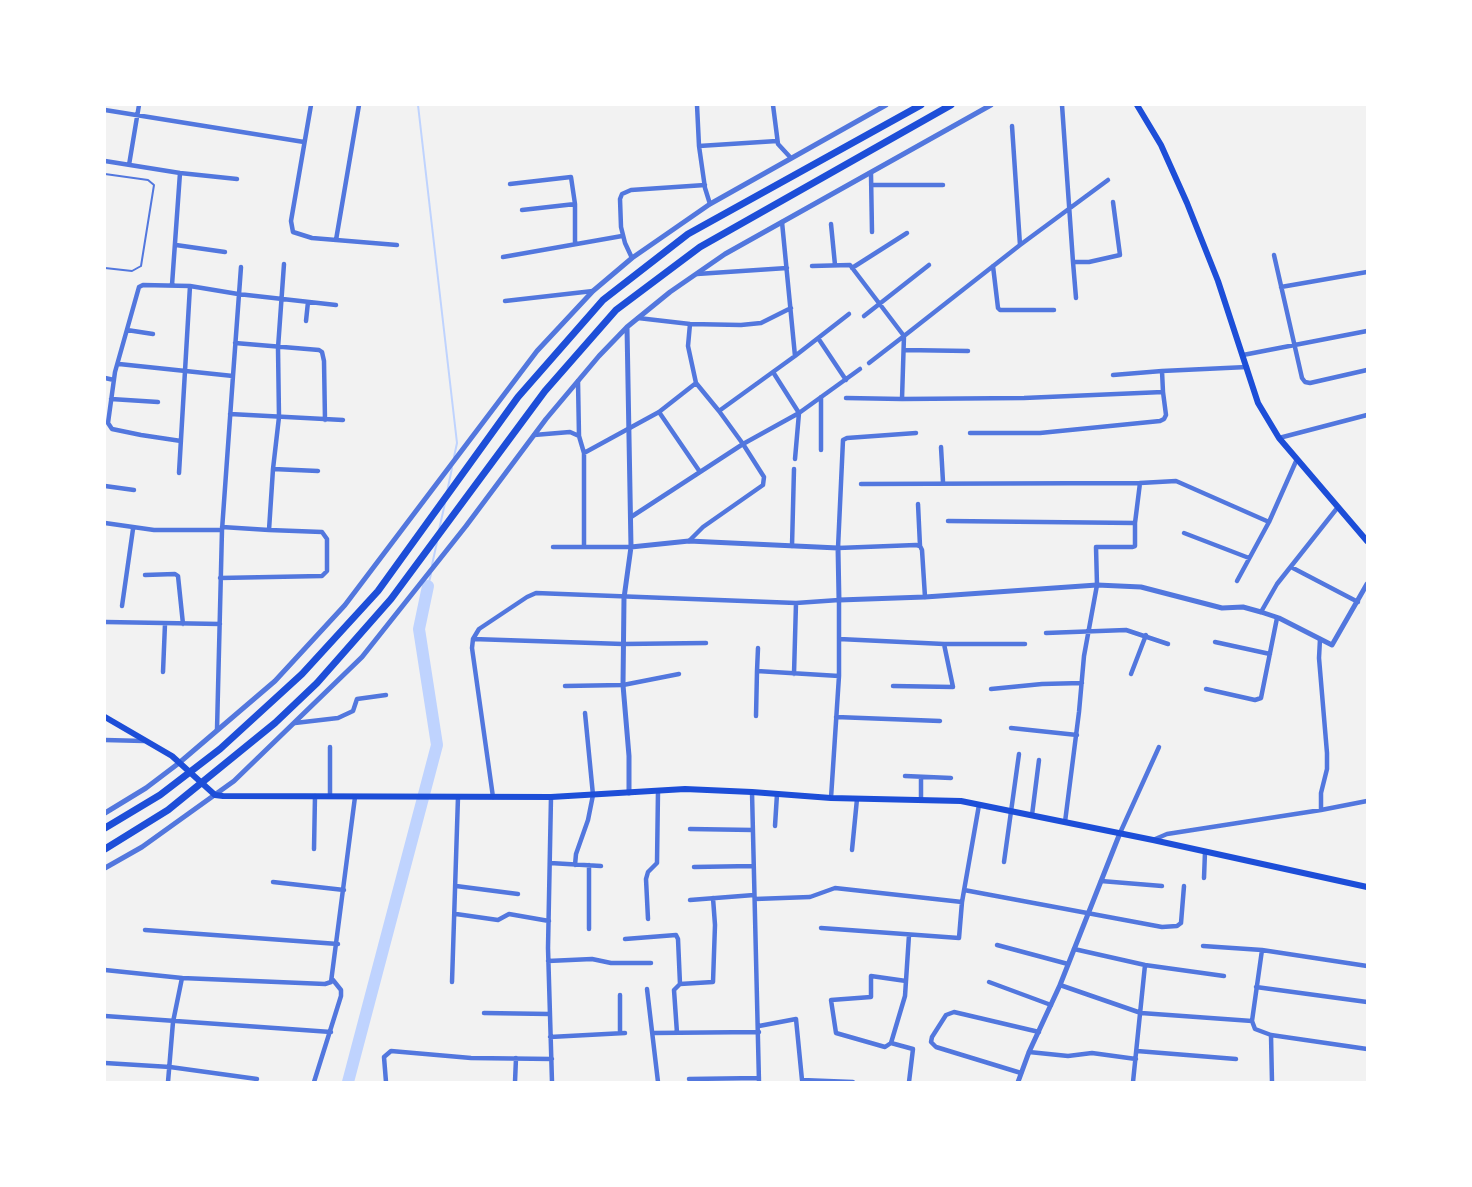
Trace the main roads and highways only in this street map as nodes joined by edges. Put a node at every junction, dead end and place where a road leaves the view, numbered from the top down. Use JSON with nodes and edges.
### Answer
{"nodes":[{"id":1,"x":921,"y":105,"type":"edge"},
{"id":2,"x":951,"y":105,"type":"edge"},
{"id":3,"x":1137,"y":105,"type":"edge"},
{"id":4,"x":1367,"y":541,"type":"edge"},
{"id":5,"x":105,"y":717,"type":"edge"},
{"id":6,"x":105,"y":828,"type":"edge"},
{"id":7,"x":105,"y":849,"type":"edge"},
{"id":8,"x":1367,"y":887,"type":"edge"}],
"edges":[{"from":1,"to":6,"type":"highway"},
{"from":2,"to":7,"type":"highway"},
{"from":3,"to":4,"type":"main road"},
{"from":5,"to":8,"type":"main road"}]}
